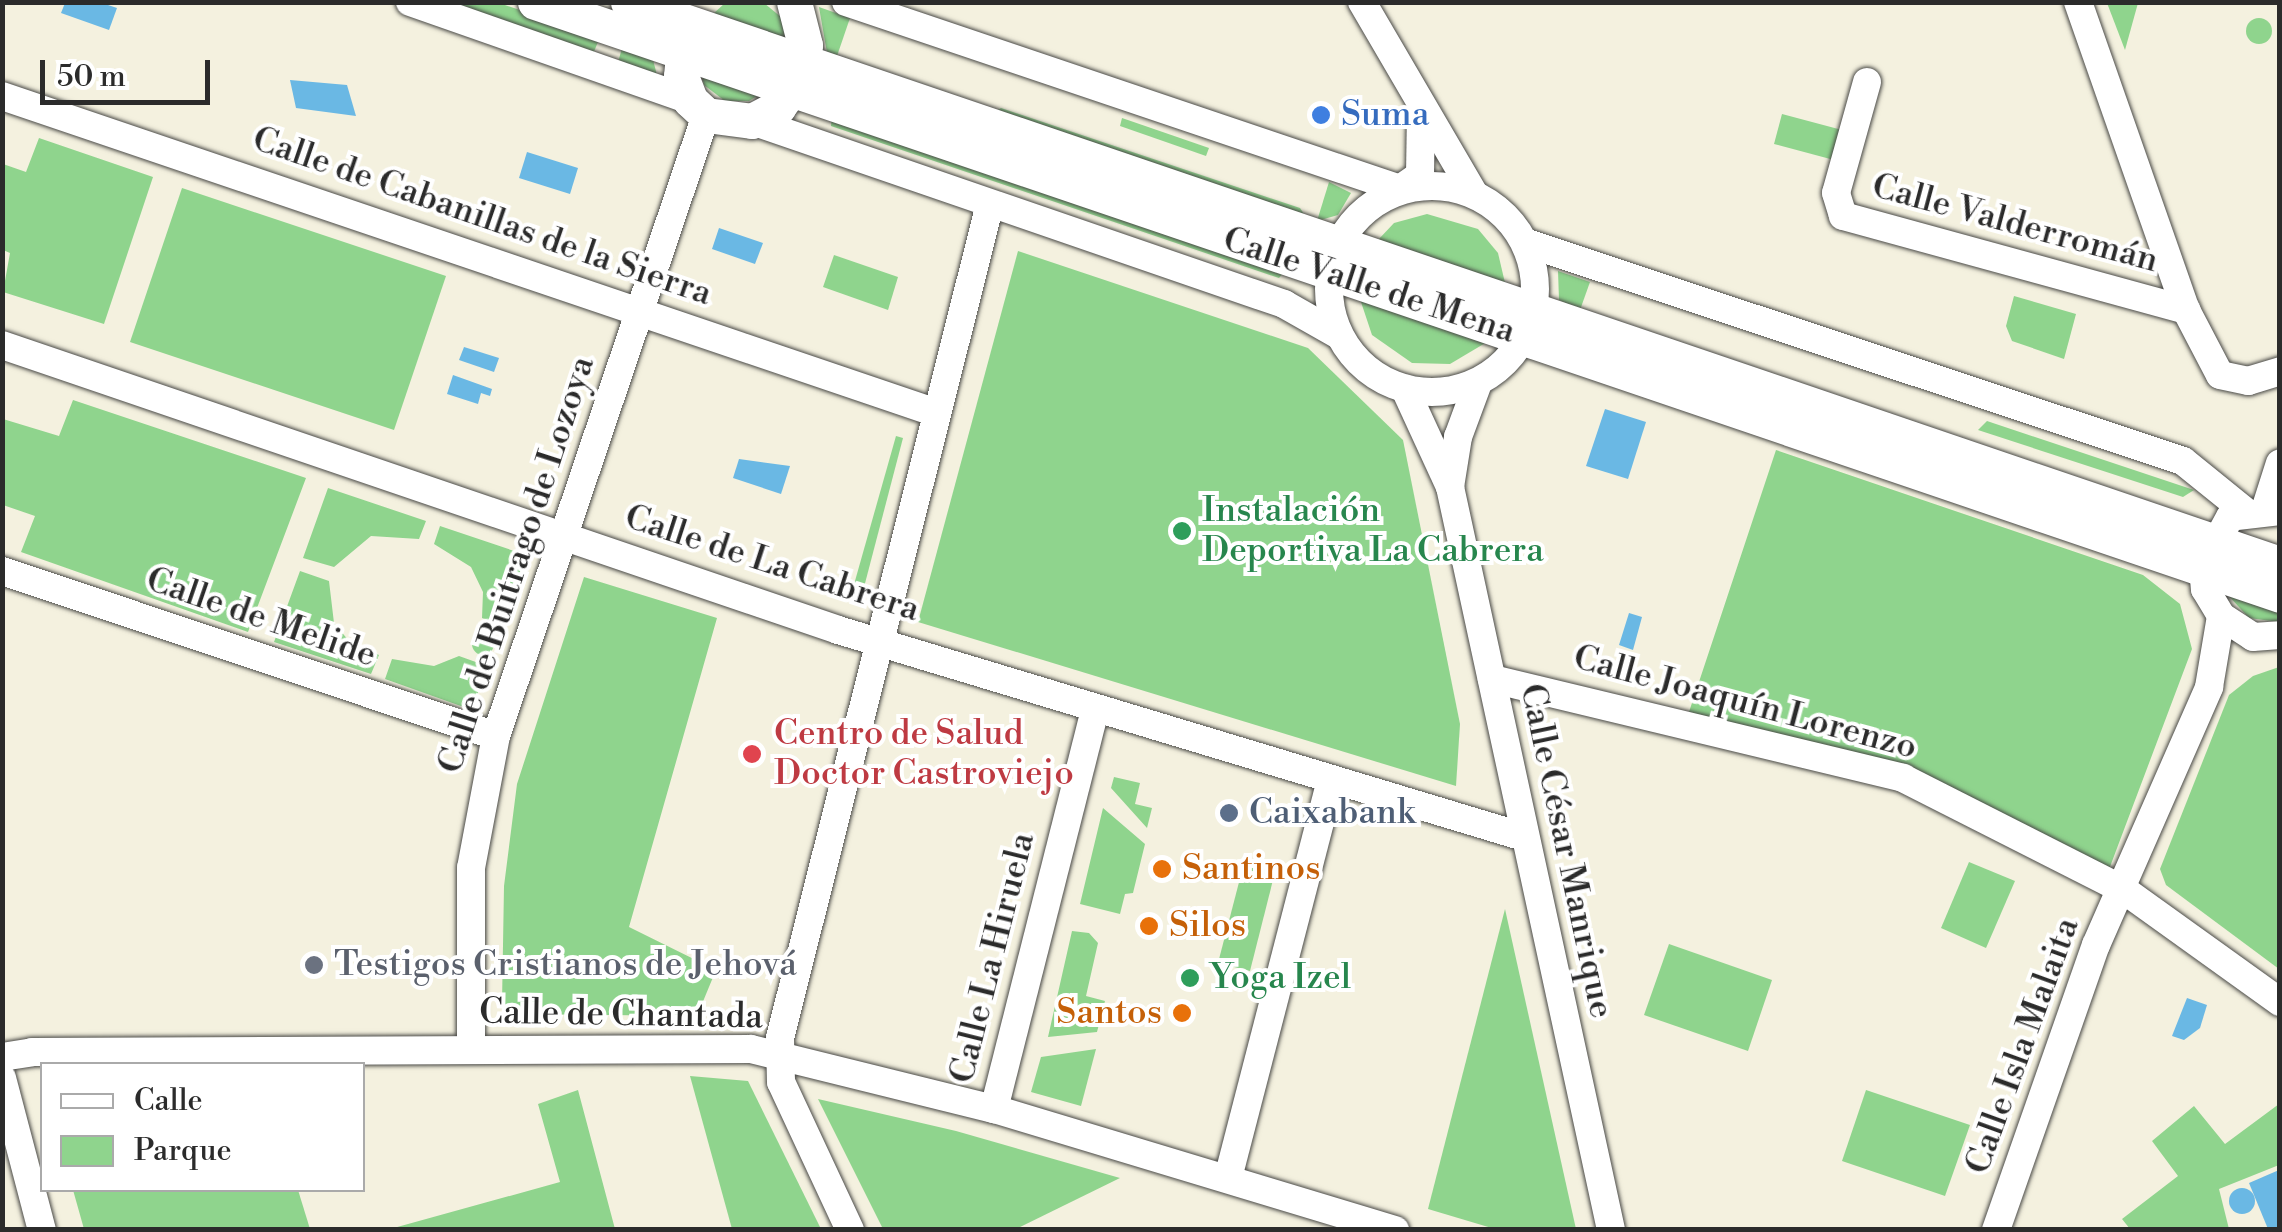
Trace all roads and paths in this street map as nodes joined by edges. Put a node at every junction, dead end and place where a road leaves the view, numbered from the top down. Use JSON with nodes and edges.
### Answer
{"nodes":[{"id":1,"x":410,"y":2,"type":"edge"},
{"id":2,"x":535,"y":2,"type":"edge"},
{"id":3,"x":628,"y":2,"type":"edge"},
{"id":4,"x":794,"y":2,"type":"edge"},
{"id":5,"x":846,"y":2,"type":"edge"},
{"id":6,"x":1362,"y":2,"type":"edge"},
{"id":7,"x":2078,"y":2,"type":"edge"},
{"id":8,"x":689,"y":26,"type":"edge"},
{"id":9,"x":796,"y":75,"type":"junction"},
{"id":10,"x":1868,"y":82,"type":"dead end"},
{"id":11,"x":2,"y":96,"type":"edge"},
{"id":12,"x":698,"y":108,"type":"junction"},
{"id":13,"x":1421,"y":110,"type":"junction"},
{"id":14,"x":752,"y":120,"type":"junction"},
{"id":15,"x":1400,"y":189,"type":"junction"},
{"id":16,"x":1474,"y":192,"type":"junction"},
{"id":17,"x":990,"y":204,"type":"junction"},
{"id":18,"x":1527,"y":243,"type":"junction"},
{"id":19,"x":1334,"y":258,"type":"junction"},
{"id":20,"x":640,"y":309,"type":"junction"},
{"id":21,"x":2186,"y":310,"type":"junction"},
{"id":22,"x":1528,"y":324,"type":"junction"},
{"id":23,"x":1340,"y":336,"type":"junction"},
{"id":24,"x":2,"y":344,"type":"edge"},
{"id":25,"x":2280,"y":371,"type":"edge"},
{"id":26,"x":1478,"y":383,"type":"junction"},
{"id":27,"x":1405,"y":389,"type":"junction"},
{"id":28,"x":937,"y":413,"type":"junction"},
{"id":29,"x":2280,"y":463,"type":"edge"},
{"id":30,"x":1450,"y":488,"type":"junction"},
{"id":31,"x":2264,"y":511,"type":"edge"},
{"id":32,"x":564,"y":535,"type":"junction"},
{"id":33,"x":2209,"y":555,"type":"junction"},
{"id":34,"x":2280,"y":564,"type":"edge"},
{"id":35,"x":2,"y":572,"type":"edge"},
{"id":36,"x":2280,"y":595,"type":"edge"},
{"id":37,"x":2221,"y":616,"type":"junction"},
{"id":38,"x":2266,"y":636,"type":"edge"},
{"id":39,"x":880,"y":642,"type":"junction"},
{"id":40,"x":1492,"y":679,"type":"junction"},
{"id":41,"x":2209,"y":687,"type":"junction"},
{"id":42,"x":1095,"y":709,"type":"junction"},
{"id":43,"x":496,"y":736,"type":"junction"},
{"id":44,"x":1330,"y":783,"type":"junction"},
{"id":45,"x":1524,"y":838,"type":"junction"},
{"id":46,"x":2124,"y":890,"type":"junction"},
{"id":47,"x":2280,"y":1002,"type":"edge"},
{"id":48,"x":471,"y":1050,"type":"junction"},
{"id":49,"x":778,"y":1054,"type":"junction"},
{"id":50,"x":2,"y":1057,"type":"edge"},
{"id":51,"x":2,"y":1078,"type":"edge"},
{"id":52,"x":994,"y":1109,"type":"junction"},
{"id":53,"x":1228,"y":1178,"type":"junction"},
{"id":54,"x":42,"y":1230,"type":"edge"},
{"id":55,"x":850,"y":1230,"type":"edge"},
{"id":56,"x":1395,"y":1230,"type":"edge"},
{"id":57,"x":1612,"y":1230,"type":"edge"},
{"id":58,"x":1996,"y":1230,"type":"edge"}],
"edges":[{"from":1,"to":12,"type":"street"},
{"from":2,"to":8,"type":"main road","name":"Calle Valle de Mena"},
{"from":3,"to":8,"type":"main road","name":"Calle Valle de Mena"},
{"from":4,"to":9,"type":"main road"},
{"from":5,"to":15,"type":"street"},
{"from":6,"to":13,"type":"street"},
{"from":7,"to":21,"type":"street","name":"Calle Valderromán"},
{"from":8,"to":9,"type":"main road","name":"Calle Valle de Mena"},
{"from":8,"to":12,"type":"main road"},
{"from":9,"to":14,"type":"main road"},
{"from":9,"to":19,"type":"main road","name":"Calle Valle de Mena"},
{"from":10,"to":21,"type":"street","name":"Calle Valderromán"},
{"from":11,"to":20,"type":"street","name":"Calle de Cabanillas de la Sierra"},
{"from":12,"to":14,"type":"main road"},
{"from":12,"to":20,"type":"street","name":"Calle de Buitrago de Lozoya"},
{"from":13,"to":15,"type":"street"},
{"from":13,"to":16,"type":"street"},
{"from":14,"to":17,"type":"street","name":"Calle Valle de Mena"},
{"from":15,"to":16,"type":"street"},
{"from":15,"to":19,"type":"street"},
{"from":16,"to":18,"type":"street"},
{"from":17,"to":23,"type":"street","name":"Calle Valle de Mena"},
{"from":17,"to":28,"type":"street"},
{"from":18,"to":22,"type":"street"},
{"from":18,"to":31,"type":"street"},
{"from":19,"to":22,"type":"main road","name":"Calle Valle de Mena"},
{"from":19,"to":23,"type":"street"},
{"from":20,"to":28,"type":"street","name":"Calle de Cabanillas de la Sierra"},
{"from":20,"to":32,"type":"street","name":"Calle de Buitrago de Lozoya"},
{"from":21,"to":25,"type":"street","name":"Calle Valderromán"},
{"from":22,"to":26,"type":"street"},
{"from":22,"to":33,"type":"main road","name":"Calle Valle de Mena"},
{"from":23,"to":27,"type":"street","name":"Calle Valle de Mena"},
{"from":24,"to":32,"type":"street","name":"Calle de La Cabrera"},
{"from":26,"to":27,"type":"street"},
{"from":26,"to":30,"type":"street","name":"Calle César Manrique"},
{"from":27,"to":30,"type":"street","name":"Calle César Manrique"},
{"from":28,"to":39,"type":"street"},
{"from":29,"to":31,"type":"street"},
{"from":30,"to":40,"type":"street","name":"Calle César Manrique"},
{"from":31,"to":33,"type":"street"},
{"from":32,"to":39,"type":"street","name":"Calle de La Cabrera"},
{"from":32,"to":43,"type":"street","name":"Calle de Buitrago de Lozoya"},
{"from":33,"to":34,"type":"main road","name":"Calle Valle de Mena"},
{"from":33,"to":36,"type":"main road","name":"Calle Valle de Mena"},
{"from":33,"to":37,"type":"street"},
{"from":35,"to":43,"type":"street","name":"Calle de Melide"},
{"from":37,"to":38,"type":"street"},
{"from":37,"to":41,"type":"street"},
{"from":38,"to":41,"type":"street"},
{"from":39,"to":42,"type":"street","name":"Calle de La Cabrera"},
{"from":39,"to":49,"type":"street"},
{"from":40,"to":45,"type":"street","name":"Calle César Manrique"},
{"from":40,"to":46,"type":"street","name":"Calle Joaquín Lorenzo"},
{"from":41,"to":46,"type":"street","name":"Calle Isla Malaita"},
{"from":42,"to":44,"type":"street","name":"Calle de La Cabrera"},
{"from":42,"to":52,"type":"street","name":"Calle La Hiruela"},
{"from":43,"to":48,"type":"street","name":"Calle de Buitrago de Lozoya"},
{"from":44,"to":45,"type":"street","name":"Calle de La Cabrera"},
{"from":44,"to":53,"type":"street"},
{"from":45,"to":57,"type":"street","name":"Calle César Manrique"},
{"from":46,"to":47,"type":"street","name":"Calle Joaquín Lorenzo"},
{"from":46,"to":58,"type":"street","name":"Calle Isla Malaita"},
{"from":48,"to":49,"type":"street","name":"Calle de Chantada"},
{"from":48,"to":50,"type":"street","name":"Calle de Chantada"},
{"from":49,"to":52,"type":"street","name":"Calle de Chantada"},
{"from":49,"to":55,"type":"street"},
{"from":51,"to":54,"type":"street"},
{"from":52,"to":53,"type":"street","name":"Calle de Chantada"},
{"from":53,"to":56,"type":"street","name":"Calle de Chantada"}]}
